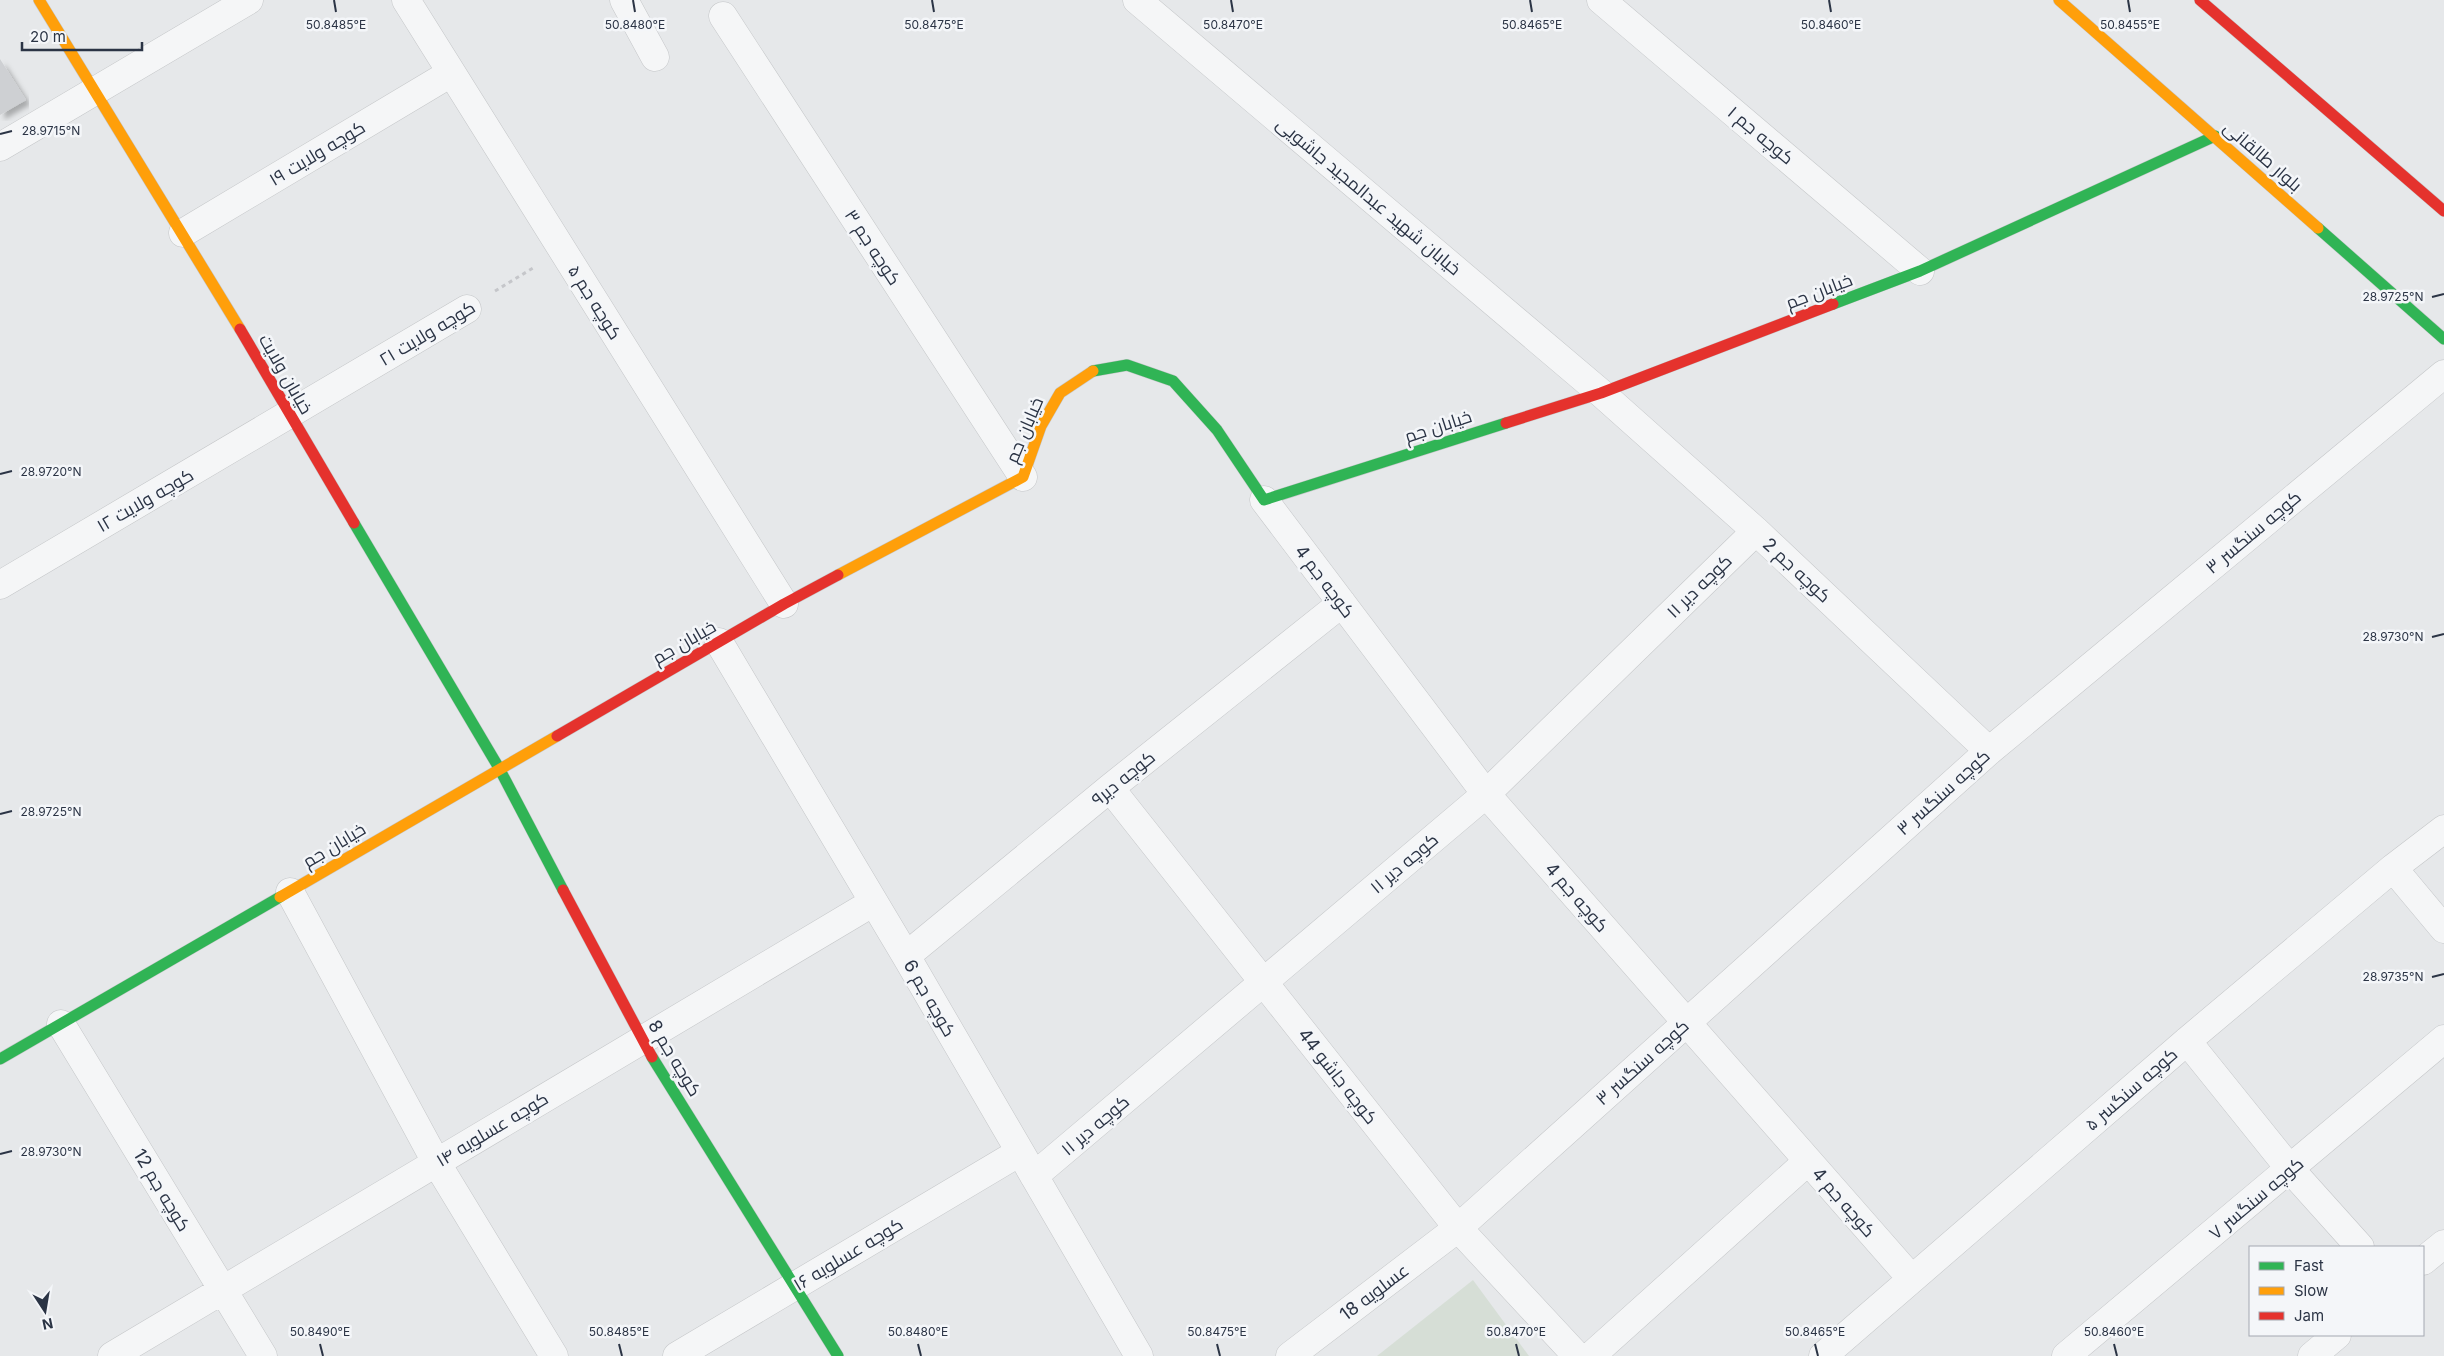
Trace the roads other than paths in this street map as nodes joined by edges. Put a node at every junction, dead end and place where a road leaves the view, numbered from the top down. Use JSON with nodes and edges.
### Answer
{"nodes":[{"id":1,"x":39,"y":0,"type":"edge"},
{"id":2,"x":249,"y":0,"type":"edge"},
{"id":3,"x":406,"y":0,"type":"edge"},
{"id":4,"x":624,"y":0,"type":"edge"},
{"id":5,"x":1138,"y":0,"type":"edge"},
{"id":6,"x":1601,"y":0,"type":"edge"},
{"id":7,"x":2059,"y":0,"type":"edge"},
{"id":8,"x":2200,"y":0,"type":"edge"},
{"id":9,"x":723,"y":16,"type":"dead end"},
{"id":10,"x":655,"y":57,"type":"dead end"},
{"id":11,"x":451,"y":73,"type":"junction"},
{"id":12,"x":94,"y":93,"type":"junction"},
{"id":13,"x":2215,"y":136,"type":"junction"},
{"id":14,"x":0,"y":147,"type":"edge"},
{"id":15,"x":2444,"y":211,"type":"edge"},
{"id":16,"x":183,"y":233,"type":"junction"},
{"id":17,"x":1920,"y":271,"type":"junction"},
{"id":18,"x":467,"y":309,"type":"road end"},
{"id":19,"x":2444,"y":339,"type":"edge"},
{"id":20,"x":2444,"y":374,"type":"edge"},
{"id":21,"x":1601,"y":392,"type":"junction"},
{"id":22,"x":290,"y":415,"type":"junction"},
{"id":23,"x":1024,"y":477,"type":"junction"},
{"id":24,"x":1264,"y":500,"type":"junction"},
{"id":25,"x":1756,"y":531,"type":"junction"},
{"id":26,"x":0,"y":585,"type":"edge"},
{"id":27,"x":1342,"y":603,"type":"junction"},
{"id":28,"x":784,"y":604,"type":"junction"},
{"id":29,"x":719,"y":642,"type":"junction"},
{"id":30,"x":1989,"y":751,"type":"junction"},
{"id":31,"x":499,"y":768,"type":"junction"},
{"id":32,"x":1110,"y":788,"type":"junction"},
{"id":33,"x":1486,"y":794,"type":"junction"},
{"id":34,"x":2444,"y":829,"type":"edge"},
{"id":35,"x":2393,"y":868,"type":"junction"},
{"id":36,"x":290,"y":892,"type":"junction"},
{"id":37,"x":872,"y":902,"type":"junction"},
{"id":38,"x":2444,"y":929,"type":"edge"},
{"id":39,"x":906,"y":956,"type":"junction"},
{"id":40,"x":1264,"y":982,"type":"junction"},
{"id":41,"x":1687,"y":1022,"type":"junction"},
{"id":42,"x":61,"y":1024,"type":"junction"},
{"id":43,"x":2444,"y":1039,"type":"edge"},
{"id":44,"x":642,"y":1040,"type":"junction"},
{"id":45,"x":2187,"y":1041,"type":"junction"},
{"id":46,"x":0,"y":1059,"type":"edge"},
{"id":47,"x":1020,"y":1152,"type":"junction"},
{"id":48,"x":1808,"y":1161,"type":"junction"},
{"id":49,"x":436,"y":1162,"type":"junction"},
{"id":50,"x":2290,"y":1169,"type":"junction"},
{"id":51,"x":1034,"y":1176,"type":"junction"},
{"id":52,"x":1458,"y":1228,"type":"junction"},
{"id":53,"x":2444,"y":1244,"type":"edge"},
{"id":54,"x":2359,"y":1246,"type":"edge"},
{"id":55,"x":2424,"y":1260,"type":"edge"},
{"id":56,"x":1911,"y":1278,"type":"junction"},
{"id":57,"x":796,"y":1285,"type":"junction"},
{"id":58,"x":223,"y":1290,"type":"junction"},
{"id":59,"x":2336,"y":1336,"type":"edge"},
{"id":60,"x":112,"y":1356,"type":"edge"},
{"id":61,"x":263,"y":1356,"type":"edge"},
{"id":62,"x":554,"y":1356,"type":"edge"},
{"id":63,"x":677,"y":1356,"type":"edge"},
{"id":64,"x":838,"y":1356,"type":"edge"},
{"id":65,"x":1139,"y":1356,"type":"edge"},
{"id":66,"x":1290,"y":1356,"type":"edge"},
{"id":67,"x":1577,"y":1356,"type":"edge"},
{"id":68,"x":1591,"y":1356,"type":"edge"},
{"id":69,"x":1823,"y":1356,"type":"edge"},
{"id":70,"x":2066,"y":1356,"type":"edge"},
{"id":71,"x":2312,"y":1356,"type":"edge"}],
"edges":[{"from":1,"to":12,"type":"street","name":"خیابان ولایت"},
{"from":2,"to":12,"type":"street"},
{"from":3,"to":11,"type":"street","name":"کوچه جم ۵"},
{"from":4,"to":10,"type":"street"},
{"from":5,"to":21,"type":"street","name":"خیابان شهید عبدالمجید جاشویی"},
{"from":6,"to":17,"type":"street","name":"کوچه جم ۱"},
{"from":7,"to":13,"type":"street","name":"بلوار طالقانی"},
{"from":8,"to":15,"type":"street"},
{"from":9,"to":23,"type":"street","name":"کوچه جم ۳"},
{"from":11,"to":16,"type":"street","name":"کوچه ولایت ۱۹"},
{"from":11,"to":28,"type":"street","name":"کوچه جم ۵"},
{"from":12,"to":14,"type":"street"},
{"from":12,"to":16,"type":"street","name":"خیابان ولایت"},
{"from":13,"to":17,"type":"street","name":"خیابان جم"},
{"from":13,"to":19,"type":"street","name":"بلوار طالقانی"},
{"from":16,"to":22,"type":"street","name":"خیابان ولایت"},
{"from":17,"to":21,"type":"street","name":"خیابان جم"},
{"from":18,"to":22,"type":"street","name":"کوچه ولایت ۲۱"},
{"from":20,"to":30,"type":"street","name":"کوچه سنگسر ۳"},
{"from":21,"to":24,"type":"street","name":"خیابان جم"},
{"from":21,"to":25,"type":"street","name":"کوچه جم 2"},
{"from":22,"to":26,"type":"street","name":"کوچه ولایت ۱۲"},
{"from":22,"to":31,"type":"street","name":"خیابان ولایت"},
{"from":23,"to":24,"type":"street","name":"خیابان جم"},
{"from":23,"to":28,"type":"street","name":"خیابان جم"},
{"from":24,"to":27,"type":"street","name":"کوچه جم 4"},
{"from":25,"to":30,"type":"street","name":"کوچه جم 2"},
{"from":25,"to":33,"type":"street","name":"کوچه دیر ۱۱"},
{"from":27,"to":32,"type":"street","name":"کوچه دیر۹"},
{"from":27,"to":33,"type":"street","name":"کوچه جم 4"},
{"from":28,"to":29,"type":"street","name":"خیابان جم"},
{"from":29,"to":31,"type":"street","name":"خیابان جم"},
{"from":29,"to":37,"type":"street","name":"کوچه جم 6"},
{"from":30,"to":41,"type":"street","name":"کوچه سنگسر ۳"},
{"from":31,"to":36,"type":"street","name":"خیابان جم"},
{"from":31,"to":44,"type":"street","name":"کوچه جم 8"},
{"from":32,"to":39,"type":"street","name":"کوچه دیر۹"},
{"from":32,"to":40,"type":"street","name":"کوچه جاشو 44"},
{"from":33,"to":40,"type":"street","name":"کوچه دیر ۱۱"},
{"from":33,"to":41,"type":"street","name":"کوچه جم 4"},
{"from":34,"to":35,"type":"street","name":"کوچه سنگسر ۵"},
{"from":35,"to":38,"type":"street"},
{"from":35,"to":45,"type":"street","name":"کوچه سنگسر ۵"},
{"from":36,"to":42,"type":"street","name":"خیابان جم"},
{"from":36,"to":49,"type":"street"},
{"from":37,"to":39,"type":"street","name":"کوچه جم 6"},
{"from":37,"to":44,"type":"street","name":"کوچه عسلویه ۱۴"},
{"from":39,"to":47,"type":"street","name":"کوچه جم 6"},
{"from":40,"to":51,"type":"street","name":"کوچه دیر ۱۱"},
{"from":40,"to":52,"type":"street","name":"کوچه جاشو 44"},
{"from":41,"to":48,"type":"street","name":"کوچه جم 4"},
{"from":41,"to":52,"type":"street","name":"کوچه سنگسر ۳"},
{"from":42,"to":46,"type":"street","name":"خیابان جم"},
{"from":42,"to":58,"type":"street","name":"کوچه جم 12"},
{"from":43,"to":50,"type":"street","name":"کوچه سنگسر ۷"},
{"from":44,"to":49,"type":"street","name":"کوچه عسلویه ۱۴"},
{"from":44,"to":57,"type":"street","name":"کوچه جم 8"},
{"from":45,"to":50,"type":"street"},
{"from":45,"to":56,"type":"street","name":"کوچه سنگسر ۵"},
{"from":47,"to":51,"type":"street","name":"کوچه جم 6"},
{"from":47,"to":57,"type":"street","name":"کوچه عسلویه ۱۶"},
{"from":48,"to":56,"type":"street","name":"کوچه جم 4"},
{"from":48,"to":68,"type":"street"},
{"from":49,"to":58,"type":"street","name":"کوچه عسلویه ۱۴"},
{"from":49,"to":62,"type":"street"},
{"from":50,"to":54,"type":"street"},
{"from":50,"to":70,"type":"street","name":"کوچه سنگسر ۷"},
{"from":51,"to":65,"type":"street","name":"کوچه جم 6"},
{"from":52,"to":66,"type":"street","name":"عسلویه 18"},
{"from":52,"to":67,"type":"street","name":"کوچه جاشو 44"},
{"from":53,"to":55,"type":"street"},
{"from":56,"to":69,"type":"street","name":"کوچه سنگسر ۵"},
{"from":57,"to":63,"type":"street","name":"کوچه عسلویه ۱۶"},
{"from":57,"to":64,"type":"street","name":"کوچه جم 8"},
{"from":58,"to":60,"type":"street","name":"کوچه عسلویه ۱۴"},
{"from":58,"to":61,"type":"street","name":"کوچه جم 12"},
{"from":59,"to":71,"type":"street"}]}
